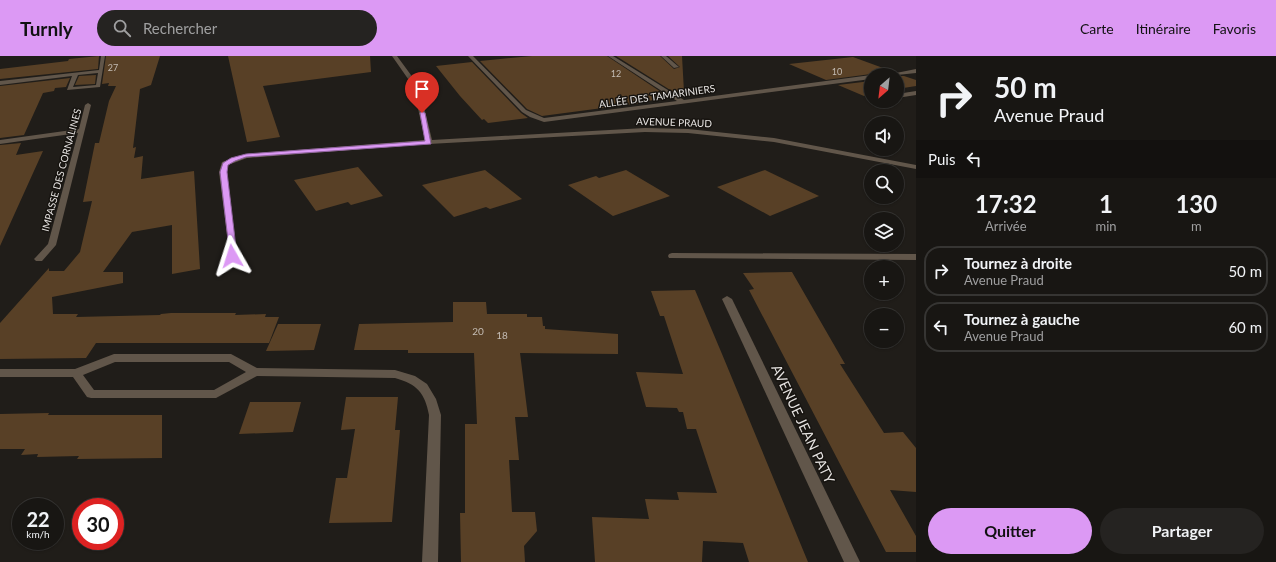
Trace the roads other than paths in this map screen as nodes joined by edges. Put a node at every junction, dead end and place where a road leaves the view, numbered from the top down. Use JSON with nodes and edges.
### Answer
{"nodes":[{"id":1,"x":103,"y":56,"type":"edge"},
{"id":2,"x":394,"y":56,"type":"edge"},
{"id":3,"x":470,"y":56,"type":"edge"},
{"id":4,"x":610,"y":56,"type":"edge"},
{"id":5,"x":663,"y":56,"type":"edge"},
{"id":6,"x":676,"y":66,"type":"dead end"},
{"id":7,"x":101,"y":71,"type":"junction"},
{"id":8,"x":916,"y":72,"type":"edge"},
{"id":9,"x":904,"y":73,"type":"edge"},
{"id":10,"x":76,"y":74,"type":"junction"},
{"id":11,"x":864,"y":78,"type":"edge"},
{"id":12,"x":0,"y":83,"type":"edge"},
{"id":13,"x":916,"y":93,"type":"edge"},
{"id":14,"x":904,"y":95,"type":"edge"},
{"id":15,"x":682,"y":101,"type":"junction"},
{"id":16,"x":88,"y":105,"type":"dead end"},
{"id":17,"x":82,"y":130,"type":"junction"},
{"id":18,"x":0,"y":142,"type":"edge"},
{"id":19,"x":429,"y":142,"type":"junction"},
{"id":20,"x":916,"y":167,"type":"edge"},
{"id":21,"x":232,"y":256,"type":"dead end"},
{"id":22,"x":672,"y":256,"type":"dead end"},
{"id":23,"x":916,"y":257,"type":"edge"},
{"id":24,"x":39,"y":259,"type":"dead end"},
{"id":25,"x":727,"y":299,"type":"dead end"},
{"id":26,"x":255,"y":372,"type":"junction"},
{"id":27,"x":0,"y":373,"type":"edge"},
{"id":28,"x":76,"y":373,"type":"junction"},
{"id":29,"x":430,"y":562,"type":"edge"},
{"id":30,"x":852,"y":562,"type":"edge"}],
"edges":[{"from":1,"to":7,"type":"street"},
{"from":2,"to":19,"type":"street"},
{"from":3,"to":15,"type":"street","name":"ALLÉE DES TAMARINIERS"},
{"from":4,"to":15,"type":"street"},
{"from":5,"to":6,"type":"street"},
{"from":7,"to":10,"type":"street"},
{"from":7,"to":10,"type":"street"},
{"from":8,"to":9,"type":"street"},
{"from":10,"to":12,"type":"street"},
{"from":11,"to":15,"type":"street","name":"ALLÉE DES TAMARINIERS"},
{"from":13,"to":14,"type":"street"},
{"from":16,"to":17,"type":"street","name":"IMPASSE DES CORNALINES"},
{"from":17,"to":18,"type":"street"},
{"from":17,"to":24,"type":"street","name":"IMPASSE DES CORNALINES"},
{"from":19,"to":20,"type":"street","name":"AVENUE PRAUD"},
{"from":19,"to":21,"type":"street","name":"AVENUE PRAUD"},
{"from":22,"to":23,"type":"street"},
{"from":25,"to":30,"type":"street","name":"AVENUE JEAN PATY"},
{"from":26,"to":28,"type":"street"},
{"from":26,"to":28,"type":"street"},
{"from":26,"to":29,"type":"street"},
{"from":27,"to":28,"type":"street"}]}
